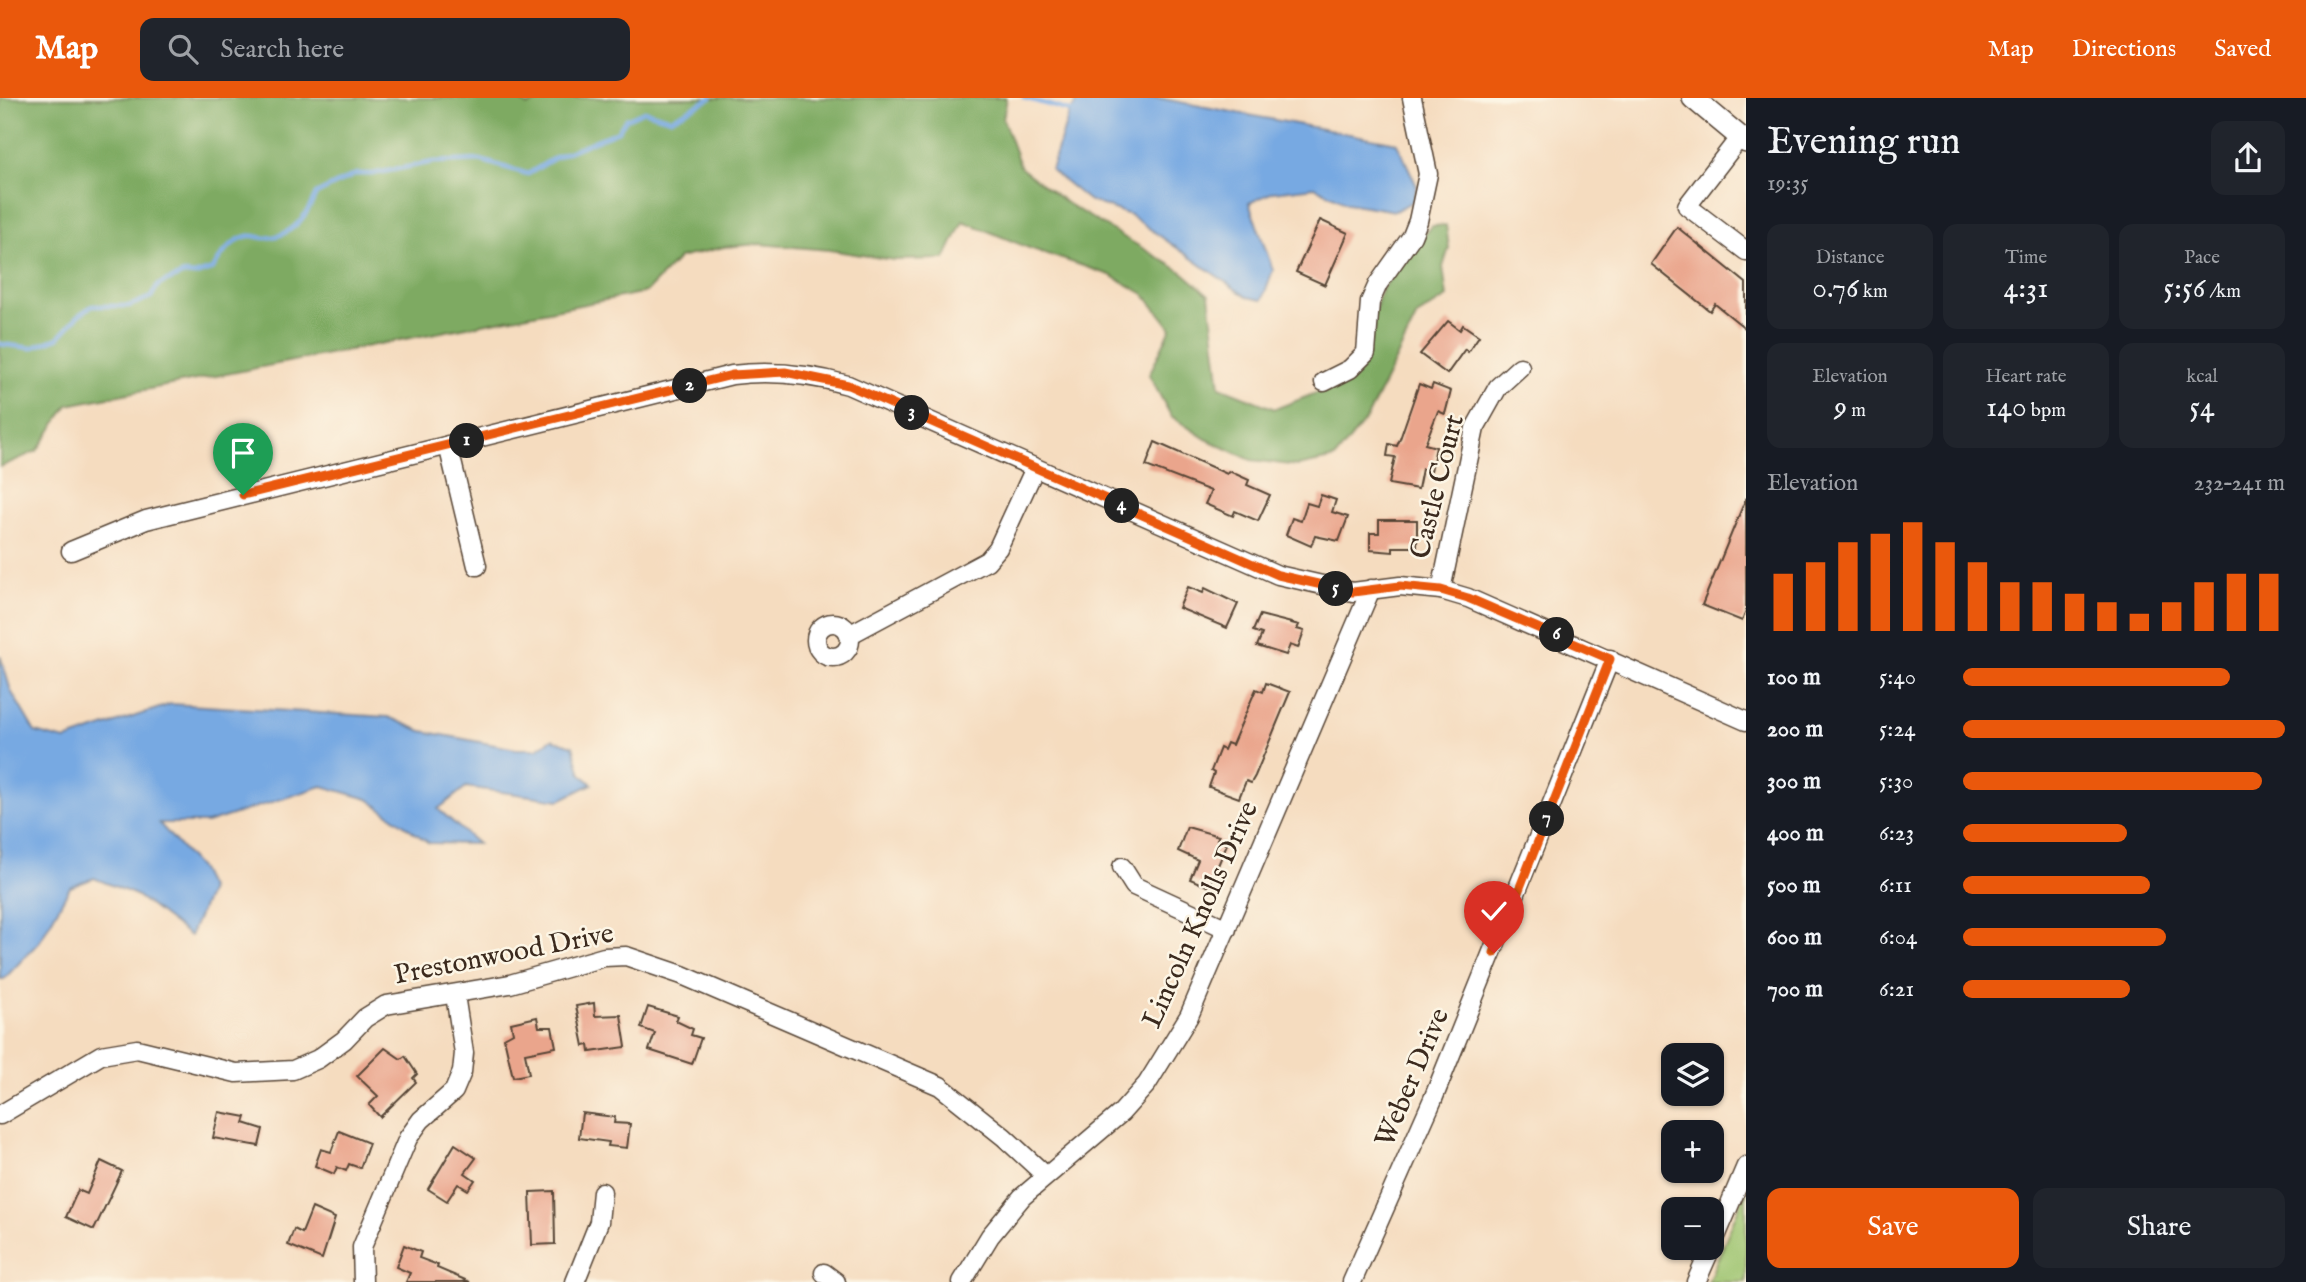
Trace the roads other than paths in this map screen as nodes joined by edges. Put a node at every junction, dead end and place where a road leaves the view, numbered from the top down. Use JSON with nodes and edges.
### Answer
{"nodes":[{"id":1,"x":1412,"y":98,"type":"edge"},
{"id":2,"x":1693,"y":98,"type":"edge"},
{"id":3,"x":1743,"y":140,"type":"edge"},
{"id":4,"x":1746,"y":251,"type":"edge"},
{"id":5,"x":1520,"y":368,"type":"dead end"},
{"id":6,"x":1324,"y":382,"type":"dead end"},
{"id":7,"x":448,"y":445,"type":"junction"},
{"id":8,"x":1035,"y":468,"type":"junction"},
{"id":9,"x":71,"y":551,"type":"dead end"},
{"id":10,"x":477,"y":566,"type":"dead end"},
{"id":11,"x":1371,"y":589,"type":"junction"},
{"id":12,"x":1441,"y":590,"type":"junction"},
{"id":13,"x":849,"y":635,"type":"dead end"},
{"id":14,"x":1610,"y":659,"type":"junction"},
{"id":15,"x":1746,"y":721,"type":"edge"},
{"id":16,"x":1122,"y":867,"type":"dead end"},
{"id":17,"x":1227,"y":929,"type":"junction"},
{"id":18,"x":455,"y":995,"type":"junction"},
{"id":19,"x":0,"y":1115,"type":"edge"},
{"id":20,"x":1746,"y":1166,"type":"edge"},
{"id":21,"x":1045,"y":1175,"type":"junction"},
{"id":22,"x":602,"y":1192,"type":"dead end"},
{"id":23,"x":1724,"y":1217,"type":"edge"},
{"id":24,"x":1705,"y":1260,"type":"edge"},
{"id":25,"x":363,"y":1282,"type":"edge"},
{"id":26,"x":575,"y":1282,"type":"edge"},
{"id":27,"x":962,"y":1282,"type":"edge"},
{"id":28,"x":1352,"y":1282,"type":"edge"},
{"id":29,"x":1696,"y":1282,"type":"edge"}],
"edges":[{"from":1,"to":6,"type":"street"},
{"from":2,"to":3,"type":"main road"},
{"from":3,"to":4,"type":"street"},
{"from":5,"to":12,"type":"street","name":"Castle Court"},
{"from":7,"to":8,"type":"street"},
{"from":7,"to":9,"type":"street"},
{"from":7,"to":10,"type":"street"},
{"from":8,"to":11,"type":"street"},
{"from":8,"to":13,"type":"street"},
{"from":11,"to":12,"type":"street"},
{"from":11,"to":17,"type":"street","name":"Lincoln Knolls Drive"},
{"from":12,"to":14,"type":"street"},
{"from":14,"to":15,"type":"street"},
{"from":14,"to":28,"type":"street","name":"Weber Drive"},
{"from":16,"to":17,"type":"street"},
{"from":17,"to":21,"type":"street","name":"Lincoln Knolls Drive"},
{"from":18,"to":19,"type":"street","name":"Prestonwood Drive"},
{"from":18,"to":21,"type":"street","name":"Prestonwood Drive"},
{"from":18,"to":25,"type":"street"},
{"from":20,"to":23,"type":"street"},
{"from":21,"to":27,"type":"street","name":"Lincoln Knolls Drive"},
{"from":22,"to":26,"type":"street"},
{"from":24,"to":29,"type":"street"}]}
